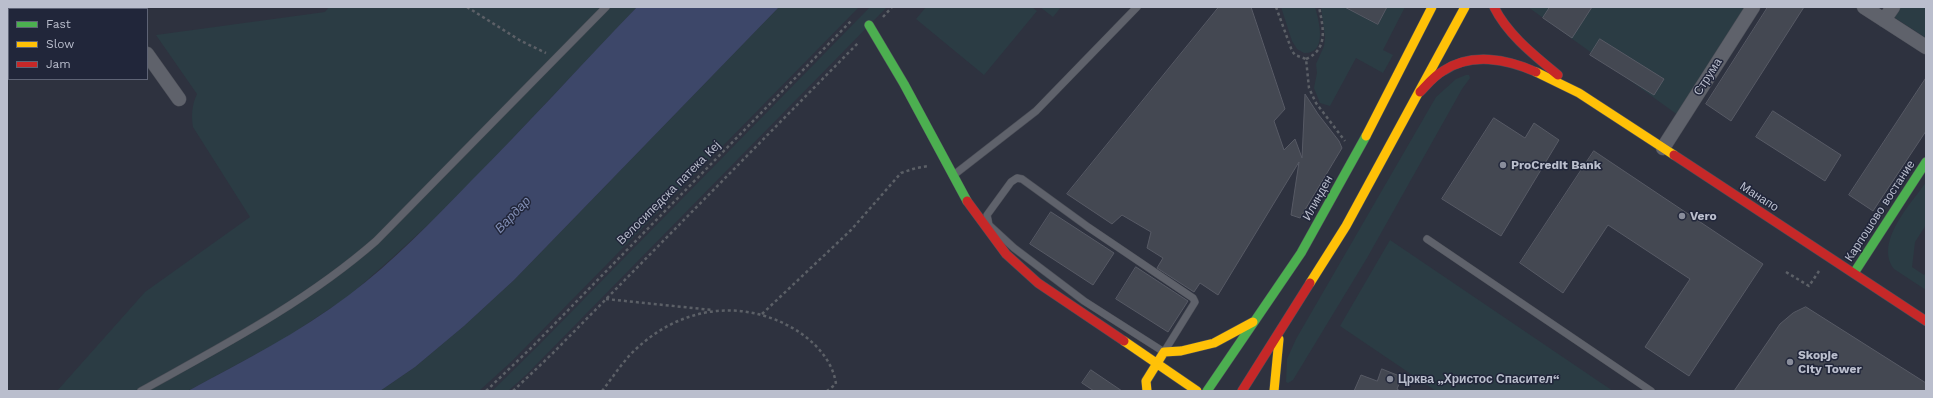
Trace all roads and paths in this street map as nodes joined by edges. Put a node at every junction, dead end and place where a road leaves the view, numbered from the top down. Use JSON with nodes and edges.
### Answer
{"nodes":[{"id":1,"x":467,"y":7,"type":"edge"},
{"id":2,"x":606,"y":7,"type":"edge"},
{"id":3,"x":892,"y":7,"type":"edge"},
{"id":4,"x":1137,"y":7,"type":"edge"},
{"id":5,"x":1276,"y":7,"type":"edge"},
{"id":6,"x":1319,"y":7,"type":"edge"},
{"id":7,"x":1432,"y":7,"type":"edge"},
{"id":8,"x":1465,"y":7,"type":"edge"},
{"id":9,"x":1494,"y":7,"type":"edge"},
{"id":10,"x":1753,"y":7,"type":"edge"},
{"id":11,"x":1864,"y":7,"type":"edge"},
{"id":12,"x":1893,"y":7,"type":"edge"},
{"id":13,"x":855,"y":17,"type":"dead end"},
{"id":14,"x":1884,"y":20,"type":"junction"},
{"id":15,"x":870,"y":28,"type":"junction"},
{"id":16,"x":1926,"y":47,"type":"edge"},
{"id":17,"x":148,"y":55,"type":"edge"},
{"id":18,"x":556,"y":58,"type":"junction"},
{"id":19,"x":1306,"y":59,"type":"junction"},
{"id":20,"x":1420,"y":92,"type":"junction"},
{"id":21,"x":1579,"y":93,"type":"junction"},
{"id":22,"x":179,"y":99,"type":"dead end"},
{"id":23,"x":1663,"y":148,"type":"junction"},
{"id":24,"x":1356,"y":153,"type":"junction"},
{"id":25,"x":944,"y":157,"type":"junction"},
{"id":26,"x":1926,"y":162,"type":"edge"},
{"id":27,"x":954,"y":175,"type":"junction"},
{"id":28,"x":1427,"y":239,"type":"dead end"},
{"id":29,"x":1820,"y":270,"type":"dead end"},
{"id":30,"x":1786,"y":272,"type":"dead end"},
{"id":31,"x":1854,"y":273,"type":"junction"},
{"id":32,"x":606,"y":299,"type":"junction"},
{"id":33,"x":715,"y":310,"type":"junction"},
{"id":34,"x":762,"y":315,"type":"junction"},
{"id":35,"x":1257,"y":320,"type":"junction"},
{"id":36,"x":1926,"y":320,"type":"edge"},
{"id":37,"x":1281,"y":332,"type":"junction"},
{"id":38,"x":1164,"y":352,"type":"junction"},
{"id":39,"x":1157,"y":363,"type":"junction"},
{"id":40,"x":141,"y":391,"type":"edge"},
{"id":41,"x":486,"y":391,"type":"edge"},
{"id":42,"x":513,"y":391,"type":"edge"},
{"id":43,"x":602,"y":391,"type":"edge"},
{"id":44,"x":827,"y":391,"type":"edge"},
{"id":45,"x":1147,"y":391,"type":"edge"},
{"id":46,"x":1197,"y":391,"type":"edge"},
{"id":47,"x":1208,"y":391,"type":"edge"},
{"id":48,"x":1242,"y":391,"type":"edge"},
{"id":49,"x":1274,"y":391,"type":"edge"},
{"id":50,"x":1651,"y":391,"type":"edge"}],
"edges":[{"from":1,"to":18,"type":"path"},
{"from":2,"to":18,"type":"lane"},
{"from":3,"to":15,"type":"path"},
{"from":4,"to":27,"type":"lane"},
{"from":5,"to":19,"type":"path"},
{"from":6,"to":19,"type":"path"},
{"from":7,"to":24,"type":"street","name":"Илинден"},
{"from":8,"to":20,"type":"street"},
{"from":9,"to":21,"type":"street","name":"Манапо"},
{"from":10,"to":23,"type":"street","name":"Струма"},
{"from":11,"to":14,"type":"street"},
{"from":12,"to":14,"type":"street"},
{"from":13,"to":41,"type":"path","name":"Велосипедска патека Кеј"},
{"from":14,"to":16,"type":"street"},
{"from":15,"to":25,"type":"street"},
{"from":15,"to":32,"type":"path"},
{"from":17,"to":22,"type":"street"},
{"from":18,"to":40,"type":"lane"},
{"from":19,"to":24,"type":"path"},
{"from":20,"to":21,"type":"street","name":"Манапо"},
{"from":20,"to":37,"type":"street"},
{"from":21,"to":23,"type":"street","name":"Манапо"},
{"from":23,"to":31,"type":"street","name":"Манапо"},
{"from":24,"to":35,"type":"street","name":"Илинден"},
{"from":25,"to":27,"type":"street"},
{"from":25,"to":34,"type":"path"},
{"from":26,"to":31,"type":"street","name":"Карпошово востание"},
{"from":27,"to":39,"type":"street"},
{"from":28,"to":50,"type":"lane"},
{"from":29,"to":30,"type":"path"},
{"from":31,"to":36,"type":"street","name":"Манапо"},
{"from":32,"to":33,"type":"path"},
{"from":32,"to":42,"type":"path"},
{"from":33,"to":34,"type":"path"},
{"from":33,"to":43,"type":"path"},
{"from":34,"to":44,"type":"path"},
{"from":35,"to":38,"type":"street"},
{"from":35,"to":47,"type":"street","name":"Илинден"},
{"from":37,"to":48,"type":"street"},
{"from":37,"to":49,"type":"street"},
{"from":38,"to":38,"type":"lane"},
{"from":38,"to":39,"type":"street"},
{"from":39,"to":45,"type":"street"},
{"from":39,"to":46,"type":"street"}]}
